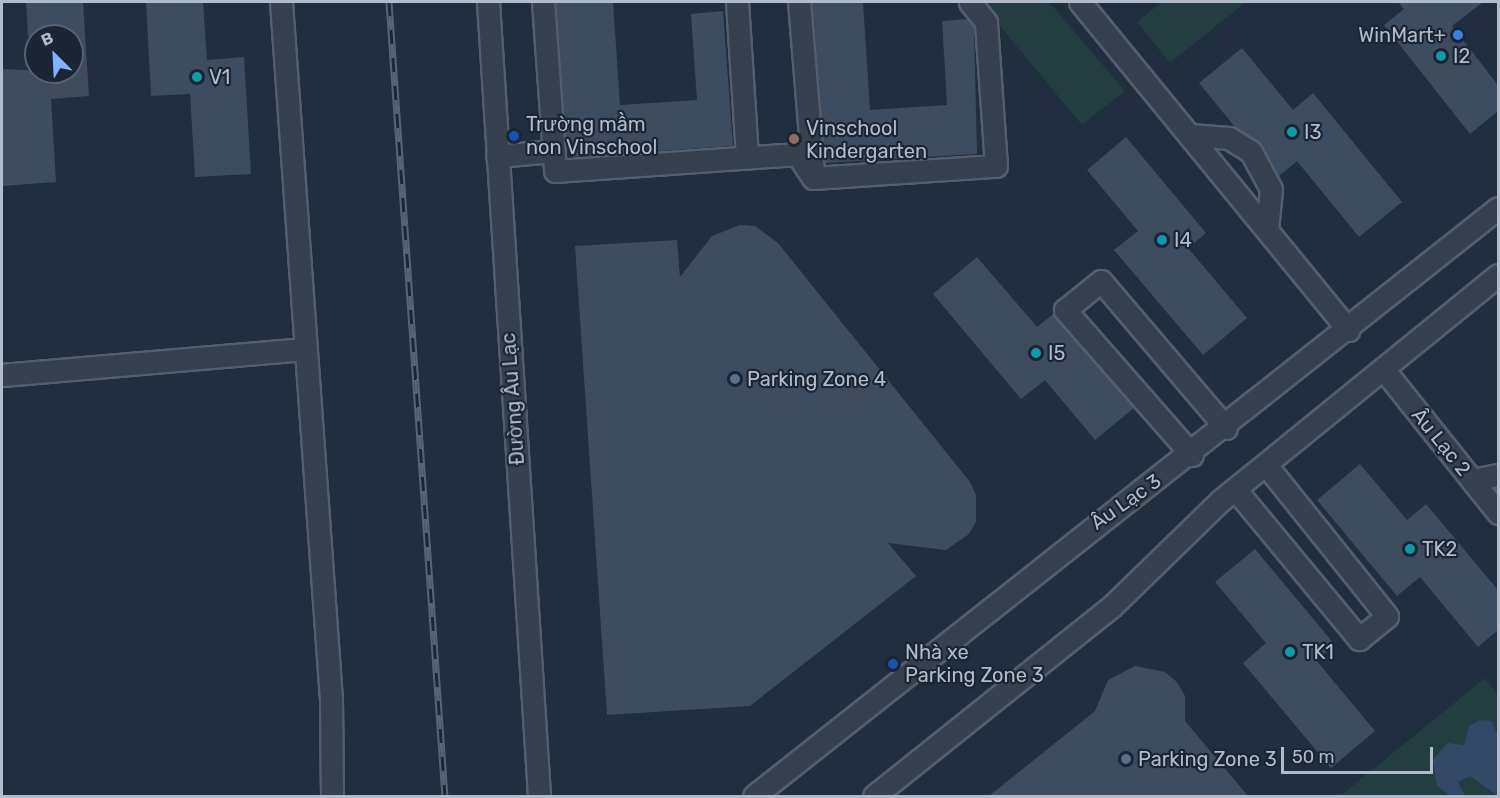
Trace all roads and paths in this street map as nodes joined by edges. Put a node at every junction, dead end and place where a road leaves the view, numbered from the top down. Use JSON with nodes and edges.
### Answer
{"nodes":[{"id":1,"x":281,"y":2,"type":"edge"},
{"id":2,"x":488,"y":2,"type":"edge"},
{"id":3,"x":543,"y":2,"type":"edge"},
{"id":4,"x":737,"y":2,"type":"edge"},
{"id":5,"x":799,"y":2,"type":"edge"},
{"id":6,"x":970,"y":2,"type":"edge"},
{"id":7,"x":1080,"y":2,"type":"edge"},
{"id":8,"x":1189,"y":135,"type":"junction"},
{"id":9,"x":554,"y":151,"type":"junction"},
{"id":10,"x":497,"y":156,"type":"junction"},
{"id":11,"x":747,"y":158,"type":"junction"},
{"id":12,"x":813,"y":178,"type":"junction"},
{"id":13,"x":1498,"y":208,"type":"edge"},
{"id":14,"x":1267,"y":230,"type":"junction"},
{"id":15,"x":1498,"y":275,"type":"edge"},
{"id":16,"x":1348,"y":330,"type":"junction"},
{"id":17,"x":303,"y":349,"type":"junction"},
{"id":18,"x":1384,"y":370,"type":"junction"},
{"id":19,"x":2,"y":375,"type":"edge"},
{"id":20,"x":1226,"y":428,"type":"junction"},
{"id":21,"x":1192,"y":455,"type":"junction"},
{"id":22,"x":1266,"y":465,"type":"junction"},
{"id":23,"x":1498,"y":475,"type":"edge"},
{"id":24,"x":1472,"y":480,"type":"junction"},
{"id":25,"x":1235,"y":489,"type":"junction"},
{"id":26,"x":1498,"y":513,"type":"edge"},
{"id":27,"x":332,"y":796,"type":"edge"},
{"id":28,"x":539,"y":796,"type":"edge"},
{"id":29,"x":754,"y":796,"type":"edge"},
{"id":30,"x":874,"y":796,"type":"edge"}],
"edges":[{"from":1,"to":17,"type":"street"},
{"from":2,"to":10,"type":"street","name":"Đường Âu Lạc"},
{"from":3,"to":9,"type":"street"},
{"from":4,"to":11,"type":"street"},
{"from":5,"to":12,"type":"street"},
{"from":6,"to":12,"type":"street"},
{"from":7,"to":8,"type":"street"},
{"from":8,"to":14,"type":"street"},
{"from":8,"to":14,"type":"street"},
{"from":9,"to":10,"type":"street"},
{"from":9,"to":11,"type":"street"},
{"from":10,"to":28,"type":"street","name":"Đường Âu Lạc"},
{"from":11,"to":12,"type":"street"},
{"from":13,"to":16,"type":"street","name":"Âu Lạc 3"},
{"from":14,"to":16,"type":"street"},
{"from":15,"to":18,"type":"street"},
{"from":16,"to":20,"type":"street","name":"Âu Lạc 3"},
{"from":17,"to":19,"type":"street"},
{"from":17,"to":27,"type":"street"},
{"from":18,"to":22,"type":"street"},
{"from":18,"to":24,"type":"street","name":"Âu Lạc 2"},
{"from":20,"to":21,"type":"street","name":"Âu Lạc 3"},
{"from":20,"to":21,"type":"street"},
{"from":21,"to":29,"type":"street","name":"Âu Lạc 3"},
{"from":22,"to":25,"type":"street"},
{"from":22,"to":25,"type":"street"},
{"from":23,"to":24,"type":"street"},
{"from":24,"to":26,"type":"street","name":"Âu Lạc 2"},
{"from":25,"to":30,"type":"street"}]}
